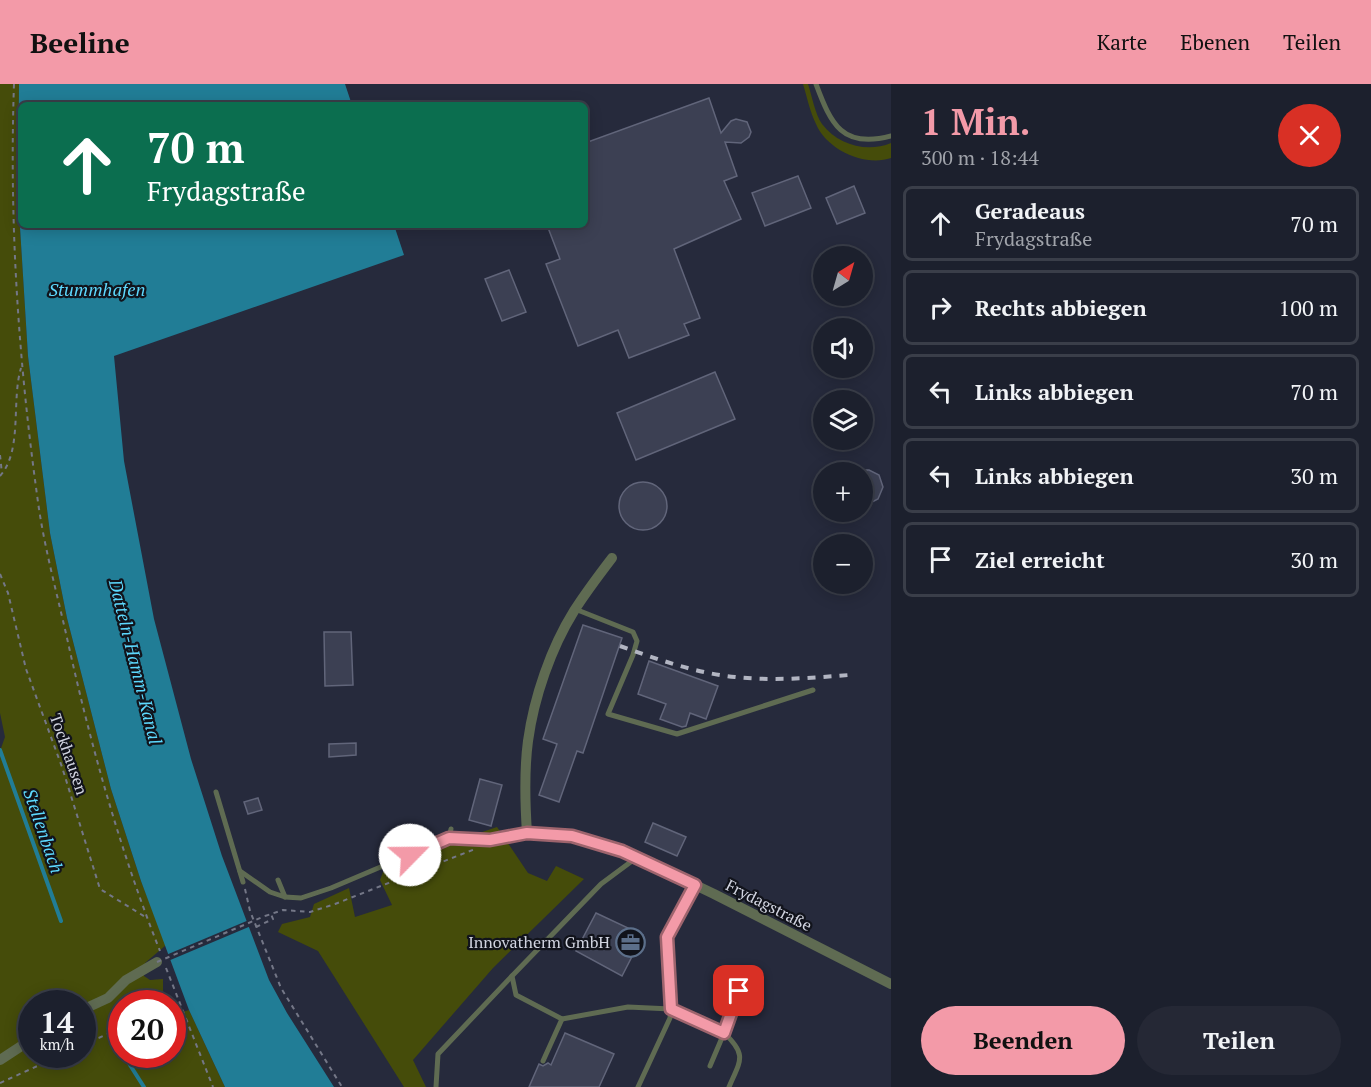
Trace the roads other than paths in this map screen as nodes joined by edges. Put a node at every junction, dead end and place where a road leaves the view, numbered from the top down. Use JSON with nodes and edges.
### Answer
{"nodes":[{"id":1,"x":816,"y":84,"type":"edge"},
{"id":2,"x":891,"y":136,"type":"edge"},
{"id":3,"x":612,"y":558,"type":"dead end"},
{"id":4,"x":575,"y":609,"type":"junction"},
{"id":5,"x":813,"y":690,"type":"dead end"},
{"id":6,"x":216,"y":792,"type":"dead end"},
{"id":7,"x":451,"y":829,"type":"dead end"},
{"id":8,"x":527,"y":833,"type":"junction"},
{"id":9,"x":449,"y":838,"type":"junction"},
{"id":10,"x":637,"y":857,"type":"junction"},
{"id":11,"x":240,"y":871,"type":"junction"},
{"id":12,"x":278,"y":879,"type":"dead end"},
{"id":13,"x":243,"y":882,"type":"road end"},
{"id":14,"x":695,"y":885,"type":"junction"},
{"id":15,"x":285,"y":897,"type":"junction"},
{"id":16,"x":161,"y":962,"type":"road end"},
{"id":17,"x":512,"y":976,"type":"junction"},
{"id":18,"x":891,"y":984,"type":"edge"},
{"id":19,"x":739,"y":991,"type":"dead end"},
{"id":20,"x":96,"y":1004,"type":"edge"},
{"id":21,"x":671,"y":1009,"type":"junction"},
{"id":22,"x":562,"y":1019,"type":"junction"},
{"id":23,"x":724,"y":1033,"type":"junction"},
{"id":24,"x":18,"y":1048,"type":"edge"},
{"id":25,"x":0,"y":1060,"type":"edge"},
{"id":26,"x":543,"y":1061,"type":"dead end"},
{"id":27,"x":710,"y":1066,"type":"dead end"},
{"id":28,"x":436,"y":1087,"type":"edge"},
{"id":29,"x":638,"y":1087,"type":"edge"},
{"id":30,"x":729,"y":1087,"type":"edge"}],
"edges":[{"from":1,"to":2,"type":"lane"},
{"from":3,"to":4,"type":"street"},
{"from":4,"to":5,"type":"lane"},
{"from":4,"to":8,"type":"street"},
{"from":6,"to":11,"type":"lane"},
{"from":7,"to":9,"type":"lane"},
{"from":8,"to":9,"type":"lane"},
{"from":8,"to":10,"type":"street","name":"Frydagstraße"},
{"from":9,"to":15,"type":"lane"},
{"from":10,"to":14,"type":"street","name":"Frydagstraße"},
{"from":10,"to":17,"type":"lane"},
{"from":11,"to":13,"type":"lane"},
{"from":11,"to":15,"type":"lane"},
{"from":12,"to":15,"type":"lane"},
{"from":14,"to":18,"type":"street","name":"Frydagstraße"},
{"from":14,"to":21,"type":"lane"},
{"from":16,"to":20,"type":"street"},
{"from":17,"to":22,"type":"lane"},
{"from":17,"to":28,"type":"lane"},
{"from":19,"to":23,"type":"lane"},
{"from":21,"to":22,"type":"lane"},
{"from":21,"to":23,"type":"lane"},
{"from":21,"to":29,"type":"lane"},
{"from":22,"to":26,"type":"lane"},
{"from":23,"to":27,"type":"lane"},
{"from":23,"to":30,"type":"lane"},
{"from":24,"to":25,"type":"street"}]}
